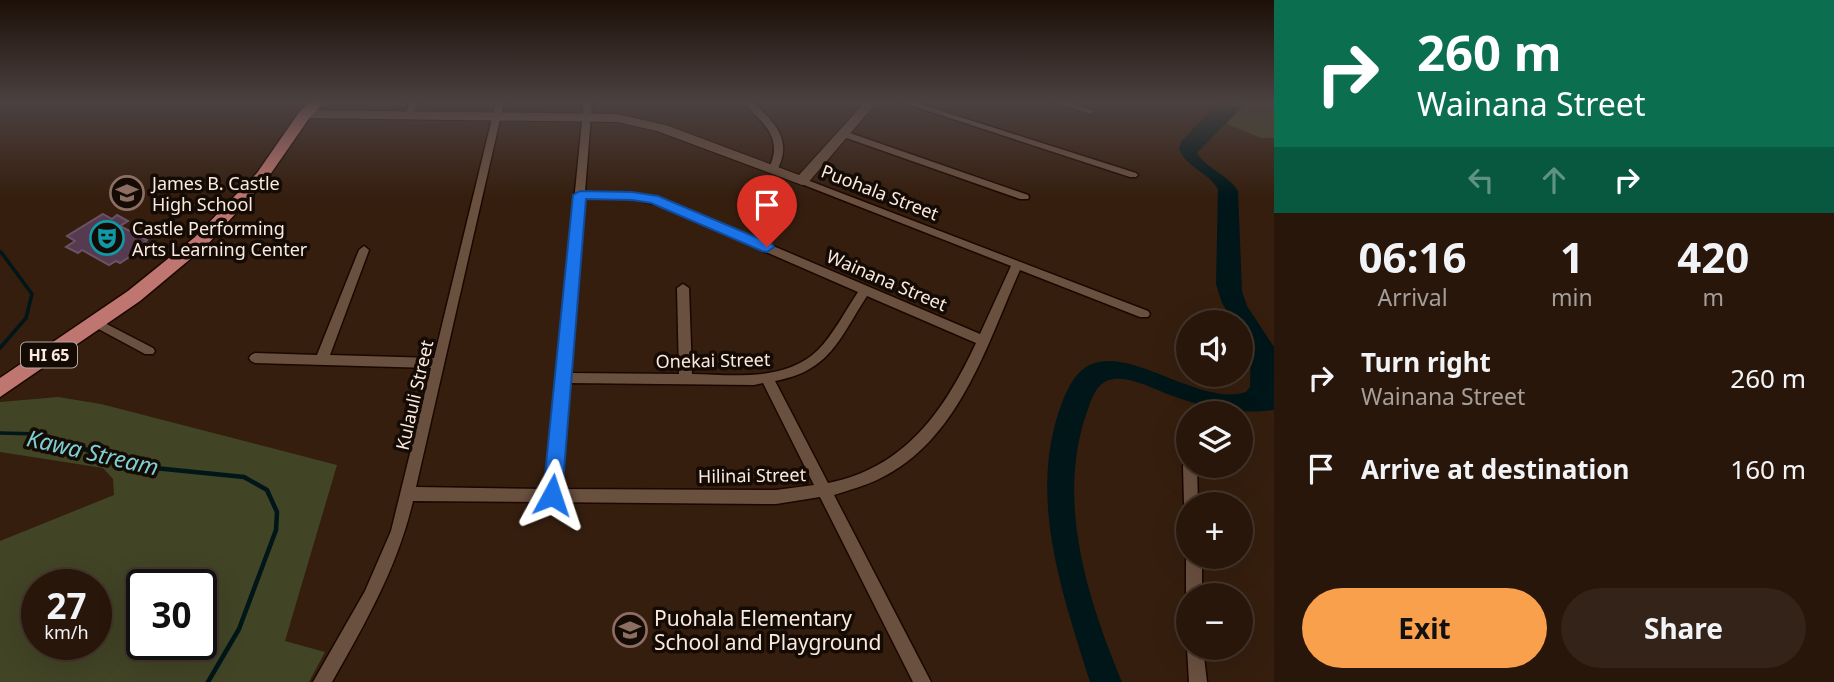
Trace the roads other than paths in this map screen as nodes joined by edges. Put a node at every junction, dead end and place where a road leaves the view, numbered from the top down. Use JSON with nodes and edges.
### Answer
{"nodes":[{"id":1,"x":290,"y":134,"type":"edge"},
{"id":2,"x":493,"y":134,"type":"edge"},
{"id":3,"x":586,"y":134,"type":"edge"},
{"id":4,"x":675,"y":134,"type":"edge"},
{"id":5,"x":775,"y":134,"type":"edge"},
{"id":6,"x":844,"y":134,"type":"joint"},
{"id":7,"x":1004,"y":134,"type":"edge"},
{"id":8,"x":773,"y":170,"type":"junction"},
{"id":9,"x":1133,"y":175,"type":"dead end"},
{"id":10,"x":803,"y":181,"type":"junction"},
{"id":11,"x":580,"y":195,"type":"junction"},
{"id":12,"x":1024,"y":197,"type":"dead end"},
{"id":13,"x":364,"y":250,"type":"dead end"},
{"id":14,"x":1017,"y":265,"type":"junction"},
{"id":15,"x":683,"y":288,"type":"dead end"},
{"id":16,"x":865,"y":290,"type":"junction"},
{"id":17,"x":1144,"y":314,"type":"dead end"},
{"id":18,"x":97,"y":323,"type":"junction"},
{"id":19,"x":981,"y":340,"type":"junction"},
{"id":20,"x":149,"y":351,"type":"dead end"},
{"id":21,"x":255,"y":358,"type":"dead end"},
{"id":22,"x":322,"y":359,"type":"junction"},
{"id":23,"x":439,"y":363,"type":"junction"},
{"id":24,"x":563,"y":377,"type":"junction"},
{"id":25,"x":687,"y":379,"type":"junction"},
{"id":26,"x":767,"y":379,"type":"junction"},
{"id":27,"x":0,"y":388,"type":"edge"},
{"id":28,"x":824,"y":492,"type":"junction"},
{"id":29,"x":409,"y":494,"type":"junction"},
{"id":30,"x":552,"y":495,"type":"junction"},
{"id":31,"x":1196,"y":660,"type":"edge"},
{"id":32,"x":322,"y":682,"type":"edge"},
{"id":33,"x":922,"y":682,"type":"edge"},
{"id":34,"x":1198,"y":682,"type":"edge"}],
"edges":[{"from":1,"to":18,"type":"main road","number":"HI 65"},
{"from":2,"to":23,"type":"street","name":"Kulauli Street"},
{"from":3,"to":11,"type":"street"},
{"from":4,"to":8,"type":"street","name":"Puohala Street"},
{"from":5,"to":8,"type":"street"},
{"from":6,"to":10,"type":"street"},
{"from":6,"to":12,"type":"street"},
{"from":7,"to":9,"type":"street"},
{"from":8,"to":10,"type":"street","name":"Puohala Street"},
{"from":10,"to":14,"type":"street","name":"Puohala Street"},
{"from":11,"to":16,"type":"street","name":"Wainana Street"},
{"from":11,"to":24,"type":"street"},
{"from":13,"to":22,"type":"street"},
{"from":14,"to":17,"type":"street","name":"Puohala Street"},
{"from":14,"to":19,"type":"street","name":"Hilinai Street"},
{"from":15,"to":25,"type":"street"},
{"from":16,"to":19,"type":"street","name":"Wainana Street"},
{"from":16,"to":26,"type":"street","name":"Onekai Street"},
{"from":18,"to":20,"type":"street"},
{"from":18,"to":27,"type":"main road","number":"HI 65"},
{"from":19,"to":28,"type":"street","name":"Hilinai Street"},
{"from":21,"to":22,"type":"street"},
{"from":22,"to":23,"type":"street"},
{"from":23,"to":29,"type":"street","name":"Kulauli Street"},
{"from":24,"to":25,"type":"street","name":"Onekai Street"},
{"from":24,"to":30,"type":"street"},
{"from":25,"to":26,"type":"street","name":"Onekai Street"},
{"from":26,"to":28,"type":"street"},
{"from":28,"to":30,"type":"street","name":"Hilinai Street"},
{"from":28,"to":33,"type":"street"},
{"from":29,"to":30,"type":"street","name":"Hilinai Street"},
{"from":29,"to":32,"type":"street","name":"Kulauli Street"},
{"from":31,"to":34,"type":"street"}]}
